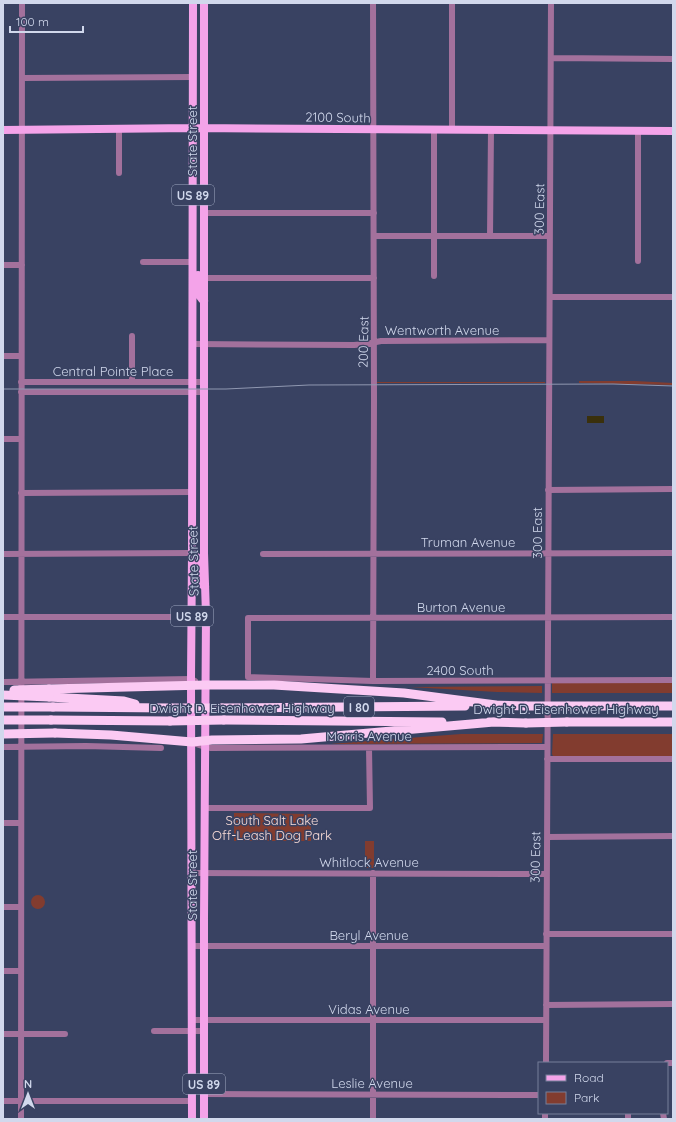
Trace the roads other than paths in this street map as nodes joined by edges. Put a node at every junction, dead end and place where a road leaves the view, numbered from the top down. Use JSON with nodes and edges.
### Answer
{"nodes":[{"id":1,"x":22,"y":3,"type":"edge"},
{"id":2,"x":193,"y":3,"type":"edge"},
{"id":3,"x":204,"y":3,"type":"edge"},
{"id":4,"x":373,"y":3,"type":"edge"},
{"id":5,"x":452,"y":3,"type":"edge"},
{"id":6,"x":551,"y":3,"type":"edge"},
{"id":7,"x":551,"y":58,"type":"junction"},
{"id":8,"x":673,"y":59,"type":"edge"},
{"id":9,"x":193,"y":77,"type":"junction"},
{"id":10,"x":22,"y":78,"type":"junction"},
{"id":11,"x":193,"y":128,"type":"junction"},
{"id":12,"x":204,"y":128,"type":"junction"},
{"id":13,"x":119,"y":129,"type":"junction"},
{"id":14,"x":3,"y":130,"type":"edge"},
{"id":15,"x":22,"y":130,"type":"junction"},
{"id":16,"x":374,"y":130,"type":"junction"},
{"id":17,"x":434,"y":130,"type":"junction"},
{"id":18,"x":452,"y":130,"type":"junction"},
{"id":19,"x":491,"y":130,"type":"junction"},
{"id":20,"x":550,"y":130,"type":"junction"},
{"id":21,"x":638,"y":131,"type":"junction"},
{"id":22,"x":673,"y":131,"type":"edge"},
{"id":23,"x":119,"y":173,"type":"dead end"},
{"id":24,"x":204,"y":213,"type":"junction"},
{"id":25,"x":374,"y":213,"type":"junction"},
{"id":26,"x":374,"y":236,"type":"junction"},
{"id":27,"x":434,"y":236,"type":"junction"},
{"id":28,"x":490,"y":236,"type":"junction"},
{"id":29,"x":549,"y":236,"type":"junction"},
{"id":30,"x":638,"y":261,"type":"dead end"},
{"id":31,"x":143,"y":262,"type":"dead end"},
{"id":32,"x":193,"y":262,"type":"junction"},
{"id":33,"x":3,"y":265,"type":"edge"},
{"id":34,"x":22,"y":265,"type":"junction"},
{"id":35,"x":434,"y":276,"type":"dead end"},
{"id":36,"x":204,"y":278,"type":"junction"},
{"id":37,"x":374,"y":278,"type":"junction"},
{"id":38,"x":673,"y":297,"type":"edge"},
{"id":39,"x":550,"y":298,"type":"junction"},
{"id":40,"x":204,"y":302,"type":"junction"},
{"id":41,"x":132,"y":336,"type":"dead end"},
{"id":42,"x":548,"y":340,"type":"junction"},
{"id":43,"x":374,"y":342,"type":"junction"},
{"id":44,"x":193,"y":344,"type":"junction"},
{"id":45,"x":204,"y":345,"type":"junction"},
{"id":46,"x":3,"y":356,"type":"edge"},
{"id":47,"x":22,"y":356,"type":"junction"},
{"id":48,"x":21,"y":382,"type":"junction"},
{"id":49,"x":132,"y":382,"type":"junction"},
{"id":50,"x":193,"y":382,"type":"junction"},
{"id":51,"x":204,"y":382,"type":"junction"},
{"id":52,"x":21,"y":392,"type":"junction"},
{"id":53,"x":193,"y":392,"type":"junction"},
{"id":54,"x":204,"y":392,"type":"junction"},
{"id":55,"x":3,"y":439,"type":"edge"},
{"id":56,"x":21,"y":439,"type":"junction"},
{"id":57,"x":673,"y":489,"type":"edge"},
{"id":58,"x":548,"y":490,"type":"junction"},
{"id":59,"x":192,"y":492,"type":"junction"},
{"id":60,"x":21,"y":493,"type":"junction"},
{"id":61,"x":192,"y":529,"type":"junction"},
{"id":62,"x":192,"y":553,"type":"junction"},
{"id":63,"x":204,"y":553,"type":"junction"},
{"id":64,"x":549,"y":553,"type":"junction"},
{"id":65,"x":673,"y":553,"type":"edge"},
{"id":66,"x":3,"y":554,"type":"edge"},
{"id":67,"x":21,"y":554,"type":"junction"},
{"id":68,"x":263,"y":554,"type":"dead end"},
{"id":69,"x":374,"y":554,"type":"junction"},
{"id":70,"x":205,"y":587,"type":"junction"},
{"id":71,"x":3,"y":617,"type":"edge"},
{"id":72,"x":21,"y":617,"type":"junction"},
{"id":73,"x":192,"y":617,"type":"junction"},
{"id":74,"x":673,"y":617,"type":"edge"},
{"id":75,"x":373,"y":618,"type":"junction"},
{"id":76,"x":548,"y":618,"type":"junction"},
{"id":77,"x":248,"y":677,"type":"joint"},
{"id":78,"x":673,"y":680,"type":"edge"},
{"id":79,"x":373,"y":681,"type":"junction"},
{"id":80,"x":548,"y":681,"type":"junction"},
{"id":81,"x":3,"y":682,"type":"edge"},
{"id":82,"x":21,"y":682,"type":"junction"},
{"id":83,"x":191,"y":683,"type":"junction"},
{"id":84,"x":205,"y":685,"type":"junction"},
{"id":85,"x":3,"y":691,"type":"edge"},
{"id":86,"x":49,"y":693,"type":"junction"},
{"id":87,"x":3,"y":695,"type":"edge"},
{"id":88,"x":496,"y":705,"type":"junction"},
{"id":89,"x":673,"y":706,"type":"edge"},
{"id":90,"x":3,"y":707,"type":"edge"},
{"id":91,"x":146,"y":708,"type":"junction"},
{"id":92,"x":3,"y":720,"type":"edge"},
{"id":93,"x":494,"y":722,"type":"junction"},
{"id":94,"x":673,"y":722,"type":"edge"},
{"id":95,"x":3,"y":734,"type":"edge"},
{"id":96,"x":192,"y":742,"type":"junction"},
{"id":97,"x":205,"y":744,"type":"junction"},
{"id":98,"x":21,"y":746,"type":"junction"},
{"id":99,"x":3,"y":747,"type":"edge"},
{"id":100,"x":547,"y":747,"type":"junction"},
{"id":101,"x":161,"y":748,"type":"dead end"},
{"id":102,"x":369,"y":748,"type":"junction"},
{"id":103,"x":547,"y":759,"type":"junction"},
{"id":104,"x":673,"y":759,"type":"edge"},
{"id":105,"x":204,"y":808,"type":"junction"},
{"id":106,"x":3,"y":823,"type":"edge"},
{"id":107,"x":21,"y":823,"type":"junction"},
{"id":108,"x":547,"y":836,"type":"junction"},
{"id":109,"x":673,"y":836,"type":"edge"},
{"id":110,"x":192,"y":873,"type":"junction"},
{"id":111,"x":204,"y":873,"type":"junction"},
{"id":112,"x":373,"y":873,"type":"junction"},
{"id":113,"x":546,"y":874,"type":"junction"},
{"id":114,"x":3,"y":907,"type":"edge"},
{"id":115,"x":21,"y":907,"type":"junction"},
{"id":116,"x":546,"y":934,"type":"junction"},
{"id":117,"x":673,"y":934,"type":"edge"},
{"id":118,"x":192,"y":946,"type":"junction"},
{"id":119,"x":204,"y":946,"type":"junction"},
{"id":120,"x":373,"y":946,"type":"junction"},
{"id":121,"x":546,"y":946,"type":"junction"},
{"id":122,"x":3,"y":971,"type":"edge"},
{"id":123,"x":21,"y":971,"type":"junction"},
{"id":124,"x":673,"y":1004,"type":"edge"},
{"id":125,"x":546,"y":1005,"type":"junction"},
{"id":126,"x":192,"y":1020,"type":"junction"},
{"id":127,"x":204,"y":1020,"type":"junction"},
{"id":128,"x":373,"y":1020,"type":"junction"},
{"id":129,"x":546,"y":1020,"type":"junction"},
{"id":130,"x":192,"y":1031,"type":"junction"},
{"id":131,"x":204,"y":1031,"type":"junction"},
{"id":132,"x":154,"y":1032,"type":"dead end"},
{"id":133,"x":3,"y":1034,"type":"edge"},
{"id":134,"x":21,"y":1034,"type":"junction"},
{"id":135,"x":64,"y":1034,"type":"dead end"},
{"id":136,"x":546,"y":1062,"type":"edge"},
{"id":137,"x":204,"y":1094,"type":"junction"},
{"id":138,"x":373,"y":1094,"type":"junction"},
{"id":139,"x":538,"y":1095,"type":"edge"},
{"id":140,"x":3,"y":1101,"type":"edge"},
{"id":141,"x":21,"y":1101,"type":"junction"},
{"id":142,"x":192,"y":1101,"type":"junction"},
{"id":143,"x":21,"y":1119,"type":"edge"},
{"id":144,"x":192,"y":1119,"type":"edge"},
{"id":145,"x":204,"y":1119,"type":"edge"},
{"id":146,"x":373,"y":1119,"type":"edge"}],
"edges":[{"from":1,"to":10,"type":"street"},
{"from":2,"to":9,"type":"main road","name":"State Street","number":"US 89"},
{"from":3,"to":12,"type":"main road","name":"State Street","number":"US 89"},
{"from":4,"to":16,"type":"street","name":"200 East"},
{"from":5,"to":18,"type":"street"},
{"from":6,"to":7,"type":"street","name":"300 East"},
{"from":7,"to":8,"type":"street"},
{"from":7,"to":20,"type":"street","name":"300 East"},
{"from":9,"to":10,"type":"street"},
{"from":9,"to":11,"type":"main road","name":"State Street","number":"US 89"},
{"from":10,"to":15,"type":"street"},
{"from":11,"to":12,"type":"main road","name":"2100 South"},
{"from":11,"to":13,"type":"main road","name":"2100 South"},
{"from":11,"to":32,"type":"main road","name":"State Street","number":"US 89"},
{"from":12,"to":16,"type":"main road","name":"2100 South"},
{"from":12,"to":24,"type":"main road","name":"State Street","number":"US 89"},
{"from":13,"to":15,"type":"main road","name":"2100 South"},
{"from":13,"to":23,"type":"street"},
{"from":14,"to":15,"type":"main road","name":"2100 South"},
{"from":15,"to":34,"type":"street"},
{"from":16,"to":17,"type":"main road","name":"2100 South"},
{"from":16,"to":25,"type":"street","name":"200 East"},
{"from":17,"to":18,"type":"main road","name":"2100 South"},
{"from":17,"to":27,"type":"street"},
{"from":18,"to":19,"type":"main road","name":"2100 South"},
{"from":19,"to":20,"type":"main road","name":"2100 South"},
{"from":19,"to":28,"type":"street"},
{"from":20,"to":21,"type":"main road","name":"2100 South"},
{"from":20,"to":29,"type":"street","name":"300 East"},
{"from":21,"to":22,"type":"main road","name":"2100 South"},
{"from":21,"to":30,"type":"street"},
{"from":24,"to":25,"type":"street"},
{"from":24,"to":36,"type":"main road","name":"State Street","number":"US 89"},
{"from":25,"to":26,"type":"street","name":"200 East"},
{"from":26,"to":27,"type":"street"},
{"from":26,"to":37,"type":"street","name":"200 East"},
{"from":27,"to":28,"type":"street"},
{"from":27,"to":35,"type":"street"},
{"from":28,"to":29,"type":"street"},
{"from":29,"to":39,"type":"street","name":"300 East"},
{"from":31,"to":32,"type":"street"},
{"from":32,"to":40,"type":"main road"},
{"from":32,"to":44,"type":"main road","name":"State Street","number":"US 89"},
{"from":33,"to":34,"type":"street"},
{"from":34,"to":47,"type":"street"},
{"from":36,"to":37,"type":"street"},
{"from":36,"to":40,"type":"main road","name":"State Street","number":"US 89"},
{"from":37,"to":43,"type":"street","name":"200 East"},
{"from":38,"to":39,"type":"street"},
{"from":39,"to":42,"type":"street","name":"300 East"},
{"from":40,"to":45,"type":"main road","name":"State Street","number":"US 89"},
{"from":41,"to":49,"type":"street"},
{"from":42,"to":43,"type":"street","name":"Wentworth Avenue"},
{"from":42,"to":58,"type":"street","name":"300 East"},
{"from":43,"to":45,"type":"street","name":"Wentworth Avenue"},
{"from":43,"to":69,"type":"street","name":"200 East"},
{"from":44,"to":45,"type":"street","name":"Wentworth Avenue"},
{"from":44,"to":50,"type":"main road","name":"State Street","number":"US 89"},
{"from":45,"to":51,"type":"main road","name":"State Street","number":"US 89"},
{"from":46,"to":47,"type":"street"},
{"from":47,"to":48,"type":"street"},
{"from":48,"to":49,"type":"street","name":"Central Pointe Place"},
{"from":48,"to":52,"type":"street"},
{"from":49,"to":50,"type":"street","name":"Central Pointe Place"},
{"from":50,"to":51,"type":"street","name":"Central Pointe Place"},
{"from":50,"to":53,"type":"main road","name":"State Street","number":"US 89"},
{"from":51,"to":54,"type":"main road","name":"State Street","number":"US 89"},
{"from":52,"to":53,"type":"street","name":"Central Pointe Place"},
{"from":52,"to":56,"type":"street"},
{"from":53,"to":54,"type":"street","name":"Central Pointe Place"},
{"from":53,"to":59,"type":"main road","name":"State Street","number":"US 89"},
{"from":54,"to":63,"type":"main road","name":"State Street","number":"US 89"},
{"from":55,"to":56,"type":"street"},
{"from":56,"to":60,"type":"street"},
{"from":57,"to":58,"type":"street"},
{"from":58,"to":64,"type":"street","name":"300 East"},
{"from":59,"to":60,"type":"street"},
{"from":59,"to":61,"type":"main road","name":"State Street","number":"US 89"},
{"from":60,"to":67,"type":"street"},
{"from":61,"to":62,"type":"main road","name":"State Street","number":"US 89"},
{"from":61,"to":63,"type":"main road"},
{"from":62,"to":67,"type":"street"},
{"from":62,"to":70,"type":"main road"},
{"from":62,"to":73,"type":"main road","name":"State Street","number":"US 89"},
{"from":63,"to":70,"type":"main road","name":"State Street","number":"US 89"},
{"from":64,"to":65,"type":"street","name":"Truman Avenue"},
{"from":64,"to":69,"type":"street","name":"Truman Avenue"},
{"from":64,"to":76,"type":"street","name":"300 East"},
{"from":66,"to":67,"type":"street"},
{"from":67,"to":72,"type":"street"},
{"from":68,"to":69,"type":"street","name":"Truman Avenue"},
{"from":69,"to":75,"type":"street","name":"200 East"},
{"from":70,"to":84,"type":"main road","name":"State Street","number":"US 89"},
{"from":71,"to":72,"type":"street"},
{"from":72,"to":73,"type":"street"},
{"from":72,"to":82,"type":"street"},
{"from":73,"to":83,"type":"main road","name":"State Street","number":"US 89"},
{"from":74,"to":76,"type":"street","name":"Burton Avenue"},
{"from":75,"to":76,"type":"street","name":"Burton Avenue"},
{"from":75,"to":77,"type":"street","name":"Burton Avenue"},
{"from":75,"to":79,"type":"street","name":"200 East"},
{"from":76,"to":80,"type":"street","name":"300 East"},
{"from":77,"to":79,"type":"street","name":"2400 South"},
{"from":78,"to":80,"type":"street","name":"2400 South"},
{"from":79,"to":80,"type":"street","name":"2400 South"},
{"from":80,"to":100,"type":"street","name":"300 East"},
{"from":81,"to":82,"type":"street"},
{"from":82,"to":83,"type":"street"},
{"from":82,"to":98,"type":"street"},
{"from":83,"to":84,"type":"highway"},
{"from":83,"to":86,"type":"highway"},
{"from":83,"to":96,"type":"main road","name":"State Street","number":"US 89"},
{"from":84,"to":88,"type":"highway"},
{"from":84,"to":97,"type":"main road","name":"State Street","number":"US 89"},
{"from":85,"to":86,"type":"highway","bridge":true},
{"from":86,"to":87,"type":"highway","bridge":true},
{"from":86,"to":91,"type":"highway"},
{"from":88,"to":89,"type":"highway","name":"Dwight D. Eisenhower Highway","number":"I 80","bridge":true},
{"from":88,"to":91,"type":"highway","name":"Dwight D. Eisenhower Highway","number":"I 80","bridge":true},
{"from":90,"to":91,"type":"highway","name":"Dwight D. Eisenhower Highway","number":"I 80","bridge":true},
{"from":92,"to":93,"type":"highway","name":"Dwight D. Eisenhower Highway","number":"I 80","bridge":true},
{"from":93,"to":94,"type":"highway","name":"Dwight D. Eisenhower Highway","number":"I 80","bridge":true},
{"from":93,"to":97,"type":"highway"},
{"from":95,"to":96,"type":"highway","bridge":true},
{"from":96,"to":97,"type":"highway"},
{"from":96,"to":110,"type":"main road","name":"State Street","number":"US 89"},
{"from":97,"to":102,"type":"street","name":"Morris Avenue"},
{"from":97,"to":105,"type":"main road","name":"State Street","number":"US 89"},
{"from":98,"to":99,"type":"street"},
{"from":98,"to":101,"type":"street"},
{"from":98,"to":107,"type":"street"},
{"from":100,"to":102,"type":"street","name":"Morris Avenue"},
{"from":100,"to":103,"type":"street","name":"300 East"},
{"from":102,"to":105,"type":"street"},
{"from":103,"to":104,"type":"street"},
{"from":103,"to":108,"type":"street","name":"300 East"},
{"from":105,"to":111,"type":"main road","name":"State Street","number":"US 89"},
{"from":106,"to":107,"type":"street"},
{"from":107,"to":115,"type":"street"},
{"from":108,"to":109,"type":"street"},
{"from":108,"to":113,"type":"street","name":"300 East"},
{"from":110,"to":111,"type":"street","name":"Whitlock Avenue"},
{"from":110,"to":118,"type":"main road","name":"State Street","number":"US 89"},
{"from":111,"to":112,"type":"street","name":"Whitlock Avenue"},
{"from":111,"to":119,"type":"main road","name":"State Street","number":"US 89"},
{"from":112,"to":113,"type":"street","name":"Whitlock Avenue"},
{"from":112,"to":120,"type":"street"},
{"from":113,"to":116,"type":"street","name":"300 East"},
{"from":114,"to":115,"type":"street"},
{"from":115,"to":123,"type":"street"},
{"from":116,"to":117,"type":"street"},
{"from":116,"to":121,"type":"street","name":"300 East"},
{"from":118,"to":119,"type":"street","name":"Beryl Avenue"},
{"from":118,"to":126,"type":"main road","name":"State Street","number":"US 89"},
{"from":119,"to":120,"type":"street","name":"Beryl Avenue"},
{"from":119,"to":127,"type":"main road","name":"State Street","number":"US 89"},
{"from":120,"to":121,"type":"street","name":"Beryl Avenue"},
{"from":120,"to":128,"type":"street"},
{"from":121,"to":125,"type":"street","name":"300 East"},
{"from":122,"to":123,"type":"street"},
{"from":123,"to":134,"type":"street"},
{"from":124,"to":125,"type":"street"},
{"from":125,"to":129,"type":"street","name":"300 East"},
{"from":126,"to":127,"type":"street","name":"Vidas Avenue"},
{"from":126,"to":130,"type":"main road","name":"State Street","number":"US 89"},
{"from":127,"to":128,"type":"street","name":"Vidas Avenue"},
{"from":127,"to":131,"type":"main road","name":"State Street","number":"US 89"},
{"from":128,"to":129,"type":"street","name":"Vidas Avenue"},
{"from":128,"to":138,"type":"street"},
{"from":129,"to":136,"type":"street","name":"300 East"},
{"from":130,"to":131,"type":"street"},
{"from":130,"to":132,"type":"street"},
{"from":130,"to":142,"type":"main road","name":"State Street","number":"US 89"},
{"from":131,"to":137,"type":"main road","name":"State Street","number":"US 89"},
{"from":133,"to":134,"type":"street"},
{"from":134,"to":135,"type":"street"},
{"from":134,"to":141,"type":"street"},
{"from":137,"to":138,"type":"street","name":"Leslie Avenue"},
{"from":137,"to":145,"type":"main road","name":"State Street","number":"US 89"},
{"from":138,"to":139,"type":"street","name":"Leslie Avenue"},
{"from":138,"to":146,"type":"street"},
{"from":140,"to":141,"type":"street"},
{"from":141,"to":142,"type":"street"},
{"from":141,"to":143,"type":"street"},
{"from":142,"to":144,"type":"main road","name":"State Street","number":"US 89"}]}
